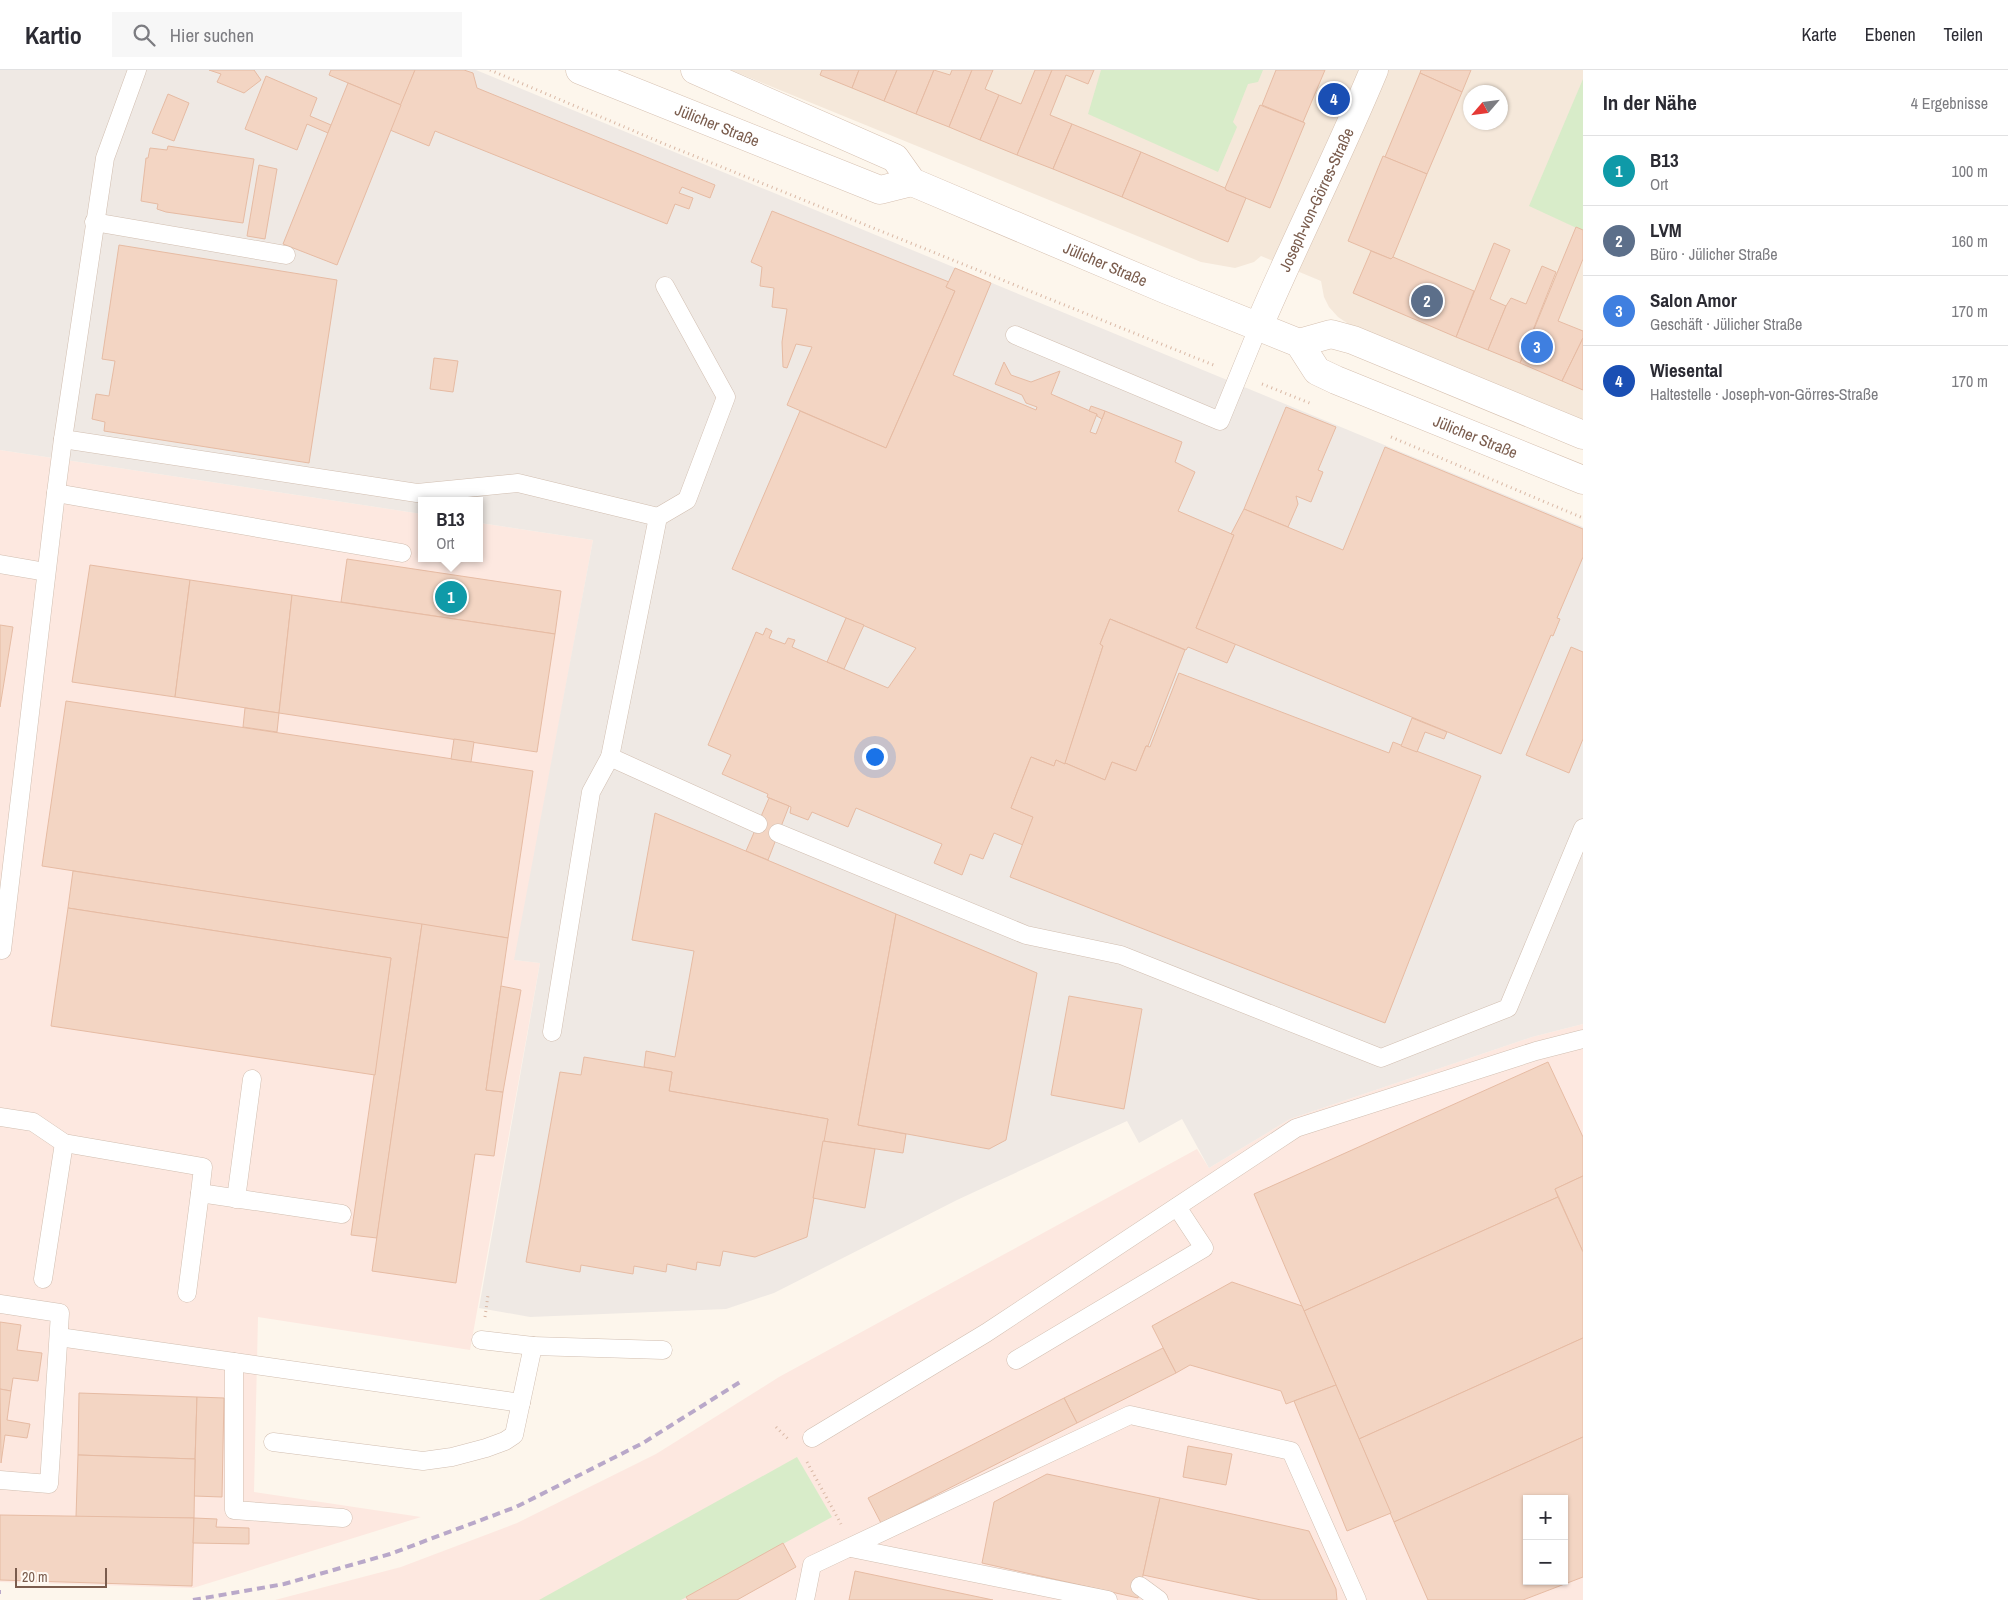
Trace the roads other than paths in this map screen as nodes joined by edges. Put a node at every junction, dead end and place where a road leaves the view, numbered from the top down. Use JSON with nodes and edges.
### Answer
{"nodes":[{"id":1,"x":137,"y":70,"type":"edge"},
{"id":2,"x":580,"y":70,"type":"edge"},
{"id":3,"x":695,"y":70,"type":"edge"},
{"id":4,"x":1374,"y":70,"type":"edge"},
{"id":5,"x":912,"y":182,"type":"junction"},
{"id":6,"x":94,"y":222,"type":"junction"},
{"id":7,"x":286,"y":255,"type":"dead end"},
{"id":8,"x":665,"y":286,"type":"dead end"},
{"id":9,"x":1258,"y":328,"type":"junction"},
{"id":10,"x":1015,"y":335,"type":"dead end"},
{"id":11,"x":1299,"y":344,"type":"junction"},
{"id":12,"x":1583,"y":436,"type":"edge"},
{"id":13,"x":63,"y":439,"type":"junction"},
{"id":14,"x":1583,"y":480,"type":"edge"},
{"id":15,"x":56,"y":493,"type":"junction"},
{"id":16,"x":658,"y":517,"type":"junction"},
{"id":17,"x":402,"y":553,"type":"dead end"},
{"id":18,"x":0,"y":564,"type":"edge"},
{"id":19,"x":46,"y":572,"type":"junction"},
{"id":20,"x":610,"y":757,"type":"junction"},
{"id":21,"x":758,"y":824,"type":"dead end"},
{"id":22,"x":1583,"y":828,"type":"edge"},
{"id":23,"x":778,"y":833,"type":"dead end"},
{"id":24,"x":1,"y":955,"type":"edge"},
{"id":25,"x":552,"y":1032,"type":"dead end"},
{"id":26,"x":1583,"y":1039,"type":"edge"},
{"id":27,"x":252,"y":1079,"type":"dead end"},
{"id":28,"x":0,"y":1117,"type":"edge"},
{"id":29,"x":64,"y":1144,"type":"junction"},
{"id":30,"x":200,"y":1194,"type":"junction"},
{"id":31,"x":236,"y":1199,"type":"junction"},
{"id":32,"x":1177,"y":1207,"type":"junction"},
{"id":33,"x":342,"y":1214,"type":"dead end"},
{"id":34,"x":43,"y":1279,"type":"dead end"},
{"id":35,"x":187,"y":1293,"type":"dead end"},
{"id":36,"x":0,"y":1304,"type":"edge"},
{"id":37,"x":59,"y":1337,"type":"junction"},
{"id":38,"x":481,"y":1340,"type":"dead end"},
{"id":39,"x":533,"y":1346,"type":"junction"},
{"id":40,"x":663,"y":1350,"type":"dead end"},
{"id":41,"x":1016,"y":1360,"type":"dead end"},
{"id":42,"x":234,"y":1362,"type":"junction"},
{"id":43,"x":521,"y":1403,"type":"junction"},
{"id":44,"x":812,"y":1438,"type":"dead end"},
{"id":45,"x":273,"y":1442,"type":"dead end"},
{"id":46,"x":0,"y":1480,"type":"edge"},
{"id":47,"x":344,"y":1518,"type":"dead end"},
{"id":48,"x":851,"y":1548,"type":"junction"},
{"id":49,"x":1140,"y":1586,"type":"dead end"},
{"id":50,"x":805,"y":1600,"type":"edge"},
{"id":51,"x":1108,"y":1600,"type":"edge"},
{"id":52,"x":1159,"y":1600,"type":"edge"},
{"id":53,"x":1357,"y":1600,"type":"edge"}],
"edges":[{"from":1,"to":6,"type":"lane"},
{"from":2,"to":5,"type":"main road","name":"Jülicher Straße"},
{"from":3,"to":5,"type":"main road"},
{"from":4,"to":9,"type":"main road","name":"Joseph-von-Görres-Straße"},
{"from":5,"to":9,"type":"main road","name":"Jülicher Straße"},
{"from":6,"to":7,"type":"lane"},
{"from":6,"to":13,"type":"lane"},
{"from":8,"to":16,"type":"lane"},
{"from":9,"to":10,"type":"lane"},
{"from":9,"to":11,"type":"main road","name":"Jülicher Straße"},
{"from":11,"to":12,"type":"main road"},
{"from":11,"to":14,"type":"main road","name":"Jülicher Straße"},
{"from":13,"to":15,"type":"lane"},
{"from":13,"to":16,"type":"lane"},
{"from":15,"to":17,"type":"lane"},
{"from":15,"to":19,"type":"lane"},
{"from":16,"to":20,"type":"lane"},
{"from":18,"to":19,"type":"lane"},
{"from":19,"to":24,"type":"lane"},
{"from":20,"to":21,"type":"lane"},
{"from":20,"to":25,"type":"lane"},
{"from":22,"to":23,"type":"lane"},
{"from":26,"to":32,"type":"lane"},
{"from":27,"to":31,"type":"lane"},
{"from":28,"to":29,"type":"lane"},
{"from":29,"to":30,"type":"lane"},
{"from":29,"to":34,"type":"lane"},
{"from":30,"to":31,"type":"lane"},
{"from":30,"to":35,"type":"lane"},
{"from":31,"to":33,"type":"lane"},
{"from":32,"to":41,"type":"lane"},
{"from":32,"to":44,"type":"lane"},
{"from":36,"to":37,"type":"lane"},
{"from":37,"to":42,"type":"lane"},
{"from":37,"to":46,"type":"lane"},
{"from":38,"to":39,"type":"lane"},
{"from":39,"to":40,"type":"lane"},
{"from":39,"to":43,"type":"lane"},
{"from":42,"to":43,"type":"lane"},
{"from":42,"to":47,"type":"lane"},
{"from":43,"to":45,"type":"lane"},
{"from":48,"to":50,"type":"lane"},
{"from":48,"to":51,"type":"lane"},
{"from":48,"to":53,"type":"lane"},
{"from":49,"to":52,"type":"lane"}]}
